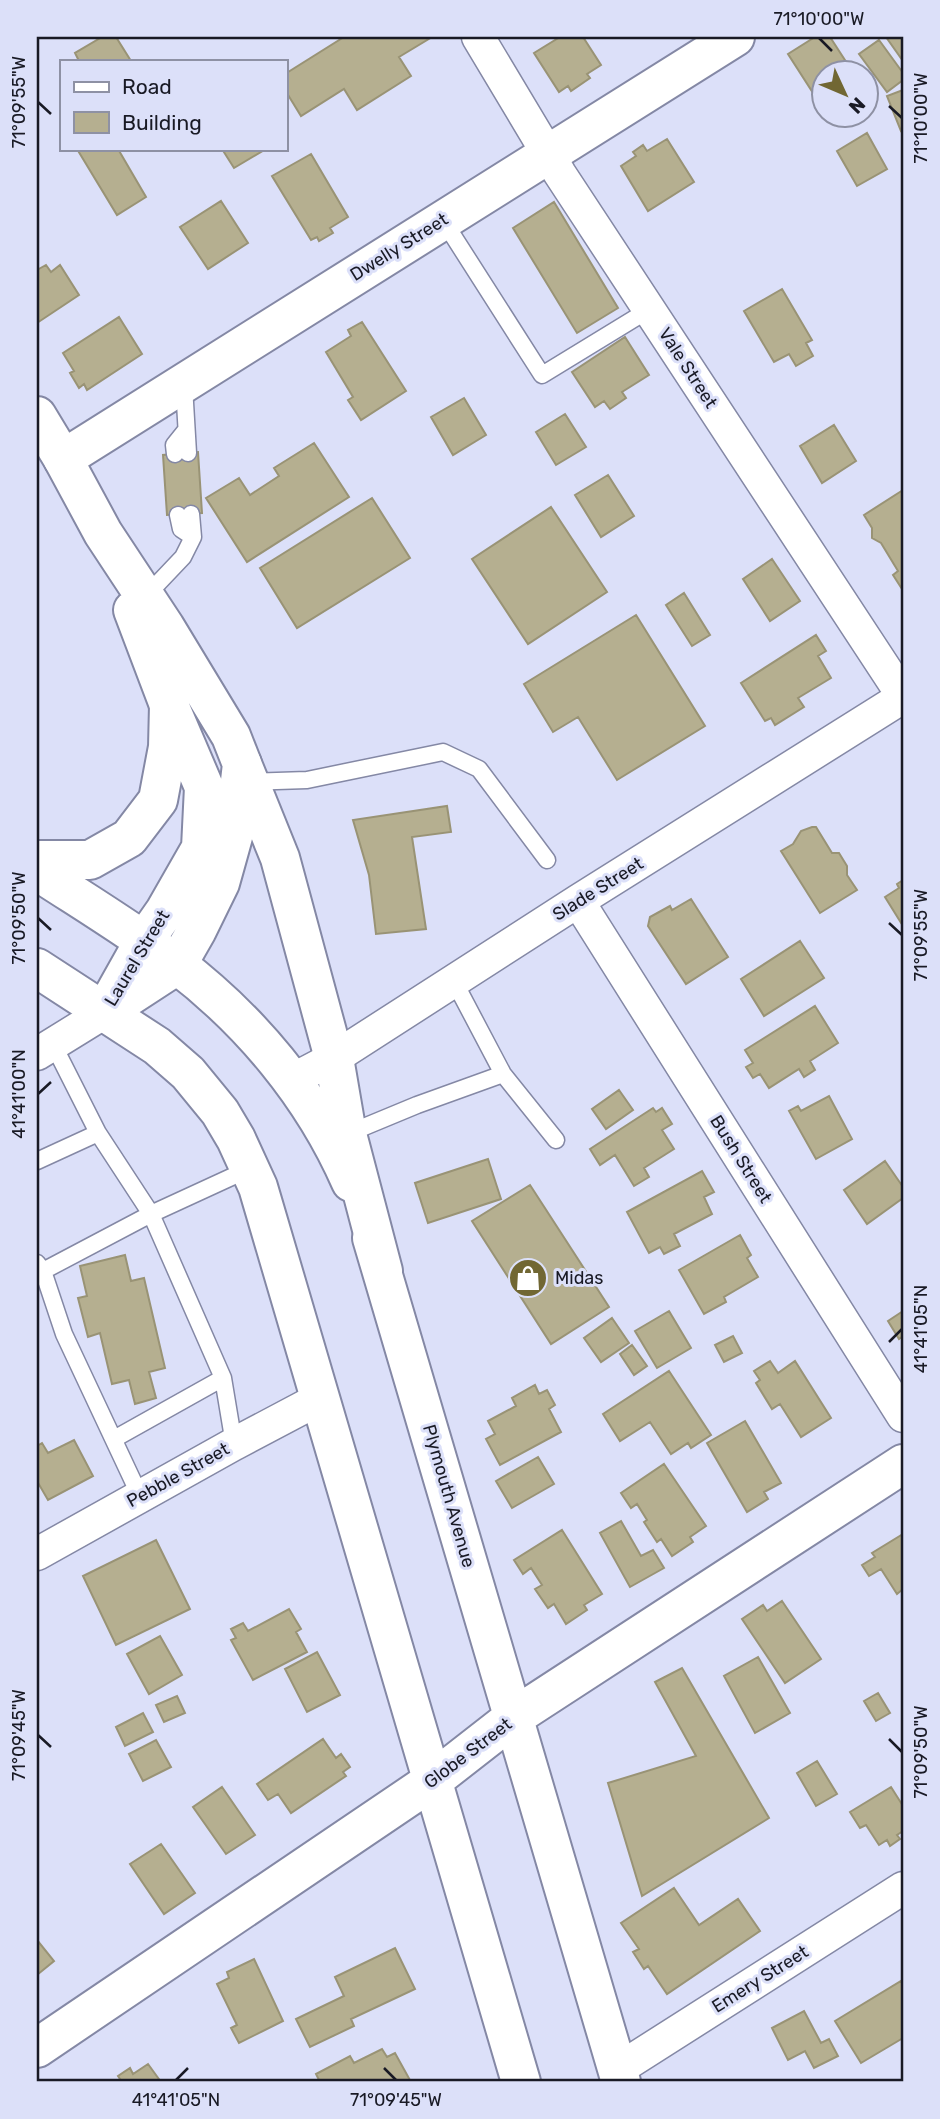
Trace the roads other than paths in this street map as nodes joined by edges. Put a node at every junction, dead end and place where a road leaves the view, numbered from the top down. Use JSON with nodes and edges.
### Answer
{"nodes":[{"id":1,"x":478,"y":37,"type":"edge"},
{"id":2,"x":735,"y":37,"type":"edge"},
{"id":3,"x":548,"y":153,"type":"junction"},
{"id":4,"x":443,"y":220,"type":"junction"},
{"id":5,"x":650,"y":309,"type":"junction"},
{"id":6,"x":184,"y":383,"type":"junction"},
{"id":7,"x":37,"y":416,"type":"edge"},
{"id":8,"x":181,"y":454,"type":"dead end"},
{"id":9,"x":63,"y":458,"type":"junction"},
{"id":10,"x":185,"y":514,"type":"dead end"},
{"id":11,"x":103,"y":533,"type":"junction"},
{"id":12,"x":145,"y":597,"type":"junction"},
{"id":13,"x":903,"y":696,"type":"edge"},
{"id":14,"x":169,"y":705,"type":"junction"},
{"id":15,"x":246,"y":773,"type":"junction"},
{"id":16,"x":37,"y":860,"type":"edge"},
{"id":17,"x":547,"y":860,"type":"dead end"},
{"id":18,"x":37,"y":871,"type":"edge"},
{"id":19,"x":578,"y":901,"type":"junction"},
{"id":20,"x":144,"y":941,"type":"junction"},
{"id":21,"x":177,"y":965,"type":"junction"},
{"id":22,"x":37,"y":968,"type":"edge"},
{"id":23,"x":454,"y":981,"type":"junction"},
{"id":24,"x":104,"y":1012,"type":"junction"},
{"id":25,"x":45,"y":1049,"type":"edge"},
{"id":26,"x":334,"y":1058,"type":"junction"},
{"id":27,"x":503,"y":1074,"type":"junction"},
{"id":28,"x":292,"y":1080,"type":"junction"},
{"id":29,"x":98,"y":1133,"type":"junction"},
{"id":30,"x":347,"y":1134,"type":"junction"},
{"id":31,"x":556,"y":1140,"type":"dead end"},
{"id":32,"x":37,"y":1161,"type":"edge"},
{"id":33,"x":251,"y":1168,"type":"junction"},
{"id":34,"x":151,"y":1214,"type":"junction"},
{"id":35,"x":40,"y":1267,"type":"edge"},
{"id":36,"x":383,"y":1270,"type":"junction"},
{"id":37,"x":223,"y":1378,"type":"junction"},
{"id":38,"x":321,"y":1398,"type":"junction"},
{"id":39,"x":903,"y":1416,"type":"edge"},
{"id":40,"x":114,"y":1440,"type":"junction"},
{"id":41,"x":234,"y":1444,"type":"junction"},
{"id":42,"x":903,"y":1464,"type":"edge"},
{"id":43,"x":140,"y":1496,"type":"junction"},
{"id":44,"x":37,"y":1554,"type":"edge"},
{"id":45,"x":514,"y":1717,"type":"junction"},
{"id":46,"x":432,"y":1781,"type":"junction"},
{"id":47,"x":903,"y":1888,"type":"edge"},
{"id":48,"x":37,"y":2048,"type":"edge"},
{"id":49,"x":619,"y":2076,"type":"edge"},
{"id":50,"x":521,"y":2082,"type":"edge"}],
"edges":[{"from":1,"to":3,"type":"street","name":"Vale Street"},
{"from":2,"to":3,"type":"main road","name":"Dwelly Street"},
{"from":3,"to":4,"type":"main road","name":"Dwelly Street"},
{"from":3,"to":5,"type":"street","name":"Vale Street"},
{"from":4,"to":5,"type":"lane"},
{"from":4,"to":6,"type":"main road","name":"Dwelly Street"},
{"from":5,"to":13,"type":"street","name":"Vale Street"},
{"from":6,"to":8,"type":"lane"},
{"from":6,"to":9,"type":"main road","name":"Dwelly Street"},
{"from":7,"to":9,"type":"main road","name":"Laurel Street"},
{"from":9,"to":11,"type":"main road","name":"Laurel Street"},
{"from":10,"to":12,"type":"lane"},
{"from":11,"to":12,"type":"main road","name":"Laurel Street"},
{"from":11,"to":14,"type":"main road","name":"Laurel Street"},
{"from":12,"to":15,"type":"main road","name":"Laurel Street"},
{"from":13,"to":19,"type":"street","name":"Slade Street"},
{"from":14,"to":16,"type":"main road"},
{"from":14,"to":20,"type":"main road","name":"Laurel Street"},
{"from":15,"to":17,"type":"lane"},
{"from":15,"to":21,"type":"main road","name":"Laurel Street"},
{"from":15,"to":26,"type":"main road"},
{"from":18,"to":20,"type":"main road","name":"Plymouth Avenue"},
{"from":19,"to":23,"type":"street","name":"Slade Street"},
{"from":19,"to":39,"type":"street","name":"Bush Street"},
{"from":20,"to":21,"type":"main road","name":"Plymouth Avenue"},
{"from":20,"to":24,"type":"main road","name":"Laurel Street"},
{"from":21,"to":24,"type":"main road","name":"Laurel Street"},
{"from":21,"to":28,"type":"main road","name":"Plymouth Avenue"},
{"from":22,"to":24,"type":"main road"},
{"from":23,"to":26,"type":"street","name":"Slade Street"},
{"from":23,"to":27,"type":"lane"},
{"from":24,"to":25,"type":"street"},
{"from":24,"to":33,"type":"main road"},
{"from":25,"to":29,"type":"lane"},
{"from":26,"to":28,"type":"street","name":"Slade Street"},
{"from":26,"to":30,"type":"main road"},
{"from":27,"to":30,"type":"lane"},
{"from":27,"to":31,"type":"lane"},
{"from":28,"to":36,"type":"main road","name":"Plymouth Avenue"},
{"from":29,"to":32,"type":"lane"},
{"from":29,"to":34,"type":"lane"},
{"from":30,"to":36,"type":"main road"},
{"from":33,"to":34,"type":"lane"},
{"from":33,"to":38,"type":"main road"},
{"from":34,"to":35,"type":"lane"},
{"from":34,"to":37,"type":"lane"},
{"from":35,"to":40,"type":"lane"},
{"from":36,"to":45,"type":"main road","name":"Plymouth Avenue"},
{"from":37,"to":40,"type":"lane"},
{"from":37,"to":41,"type":"lane"},
{"from":38,"to":41,"type":"street","name":"Pebble Street"},
{"from":38,"to":46,"type":"main road"},
{"from":40,"to":43,"type":"lane"},
{"from":41,"to":43,"type":"street","name":"Pebble Street"},
{"from":42,"to":45,"type":"main road","name":"Globe Street"},
{"from":43,"to":44,"type":"street","name":"Pebble Street"},
{"from":45,"to":46,"type":"main road","name":"Globe Street"},
{"from":45,"to":49,"type":"main road","name":"Plymouth Avenue"},
{"from":46,"to":48,"type":"main road","name":"Globe Street"},
{"from":46,"to":50,"type":"main road"},
{"from":47,"to":49,"type":"street","name":"Emery Street"}]}
